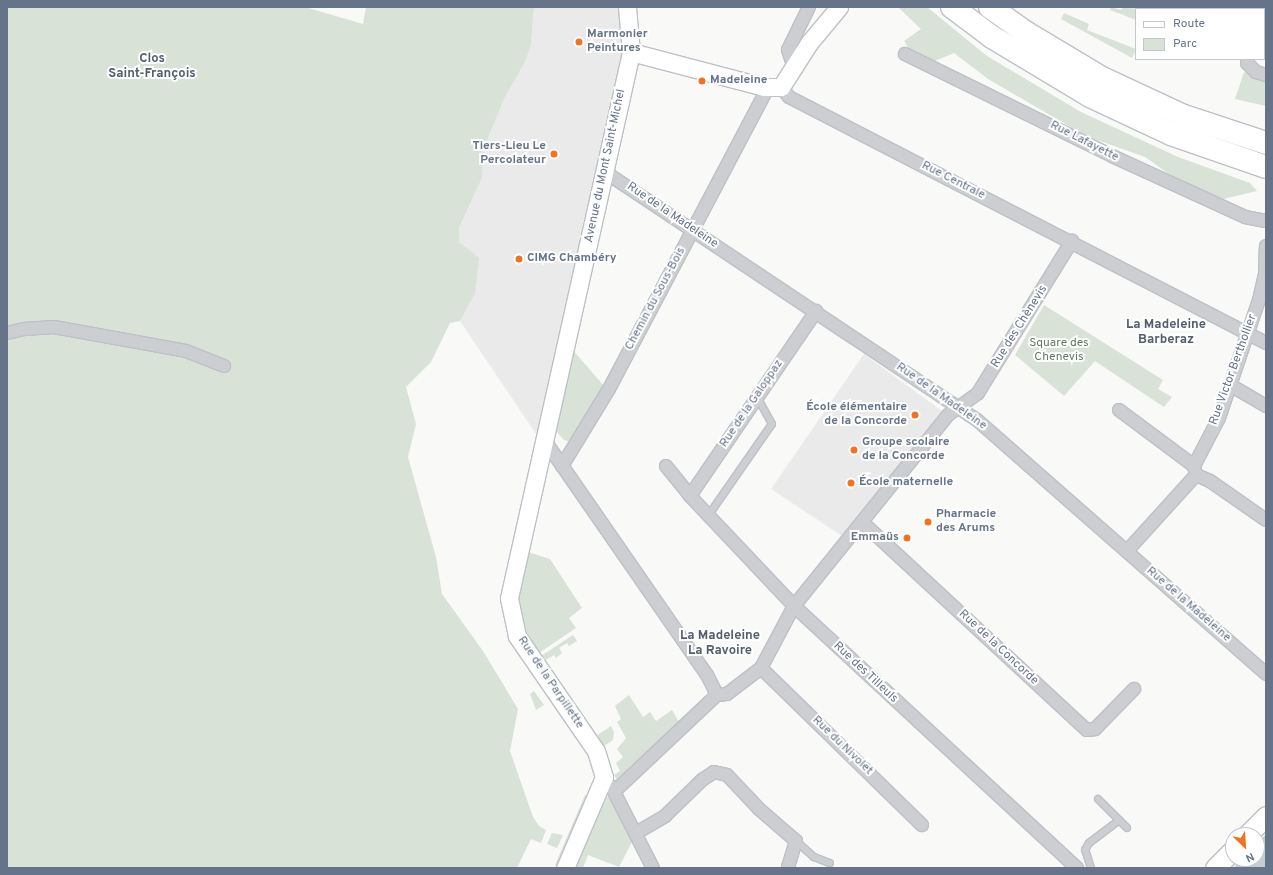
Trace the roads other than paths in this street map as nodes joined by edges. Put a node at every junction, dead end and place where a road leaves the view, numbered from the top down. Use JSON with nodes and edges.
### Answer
{"nodes":[{"id":1,"x":628,"y":7,"type":"edge"},
{"id":2,"x":809,"y":7,"type":"edge"},
{"id":3,"x":839,"y":7,"type":"edge"},
{"id":4,"x":952,"y":7,"type":"edge"},
{"id":5,"x":990,"y":7,"type":"edge"},
{"id":6,"x":631,"y":52,"type":"junction"},
{"id":7,"x":905,"y":54,"type":"dead end"},
{"id":8,"x":1246,"y":60,"type":"edge"},
{"id":9,"x":793,"y":65,"type":"junction"},
{"id":10,"x":1266,"y":75,"type":"edge"},
{"id":11,"x":774,"y":87,"type":"junction"},
{"id":12,"x":1266,"y":144,"type":"edge"},
{"id":13,"x":1266,"y":168,"type":"edge"},
{"id":14,"x":605,"y":172,"type":"junction"},
{"id":15,"x":1266,"y":221,"type":"edge"},
{"id":16,"x":692,"y":229,"type":"junction"},
{"id":17,"x":1072,"y":241,"type":"junction"},
{"id":18,"x":1266,"y":246,"type":"edge"},
{"id":19,"x":1266,"y":273,"type":"edge"},
{"id":20,"x":816,"y":311,"type":"junction"},
{"id":21,"x":7,"y":333,"type":"edge"},
{"id":22,"x":1246,"y":333,"type":"junction"},
{"id":23,"x":1266,"y":343,"type":"edge"},
{"id":24,"x":224,"y":366,"type":"dead end"},
{"id":25,"x":1230,"y":385,"type":"junction"},
{"id":26,"x":757,"y":397,"type":"junction"},
{"id":27,"x":959,"y":406,"type":"junction"},
{"id":28,"x":1266,"y":406,"type":"edge"},
{"id":29,"x":1119,"y":410,"type":"dead end"},
{"id":30,"x":545,"y":442,"type":"junction"},
{"id":31,"x":562,"y":466,"type":"junction"},
{"id":32,"x":666,"y":466,"type":"dead end"},
{"id":33,"x":1195,"y":471,"type":"junction"},
{"id":34,"x":690,"y":496,"type":"junction"},
{"id":35,"x":708,"y":516,"type":"junction"},
{"id":36,"x":1266,"y":520,"type":"edge"},
{"id":37,"x":862,"y":522,"type":"junction"},
{"id":38,"x":1127,"y":552,"type":"junction"},
{"id":39,"x":794,"y":606,"type":"junction"},
{"id":40,"x":761,"y":668,"type":"junction"},
{"id":41,"x":1266,"y":674,"type":"edge"},
{"id":42,"x":1134,"y":689,"type":"dead end"},
{"id":43,"x":717,"y":695,"type":"junction"},
{"id":44,"x":604,"y":777,"type":"junction"},
{"id":45,"x":615,"y":792,"type":"junction"},
{"id":46,"x":1098,"y":799,"type":"dead end"},
{"id":47,"x":1266,"y":816,"type":"edge"},
{"id":48,"x":1119,"y":820,"type":"junction"},
{"id":49,"x":922,"y":825,"type":"dead end"},
{"id":50,"x":1255,"y":827,"type":"edge"},
{"id":51,"x":1127,"y":828,"type":"dead end"},
{"id":52,"x":636,"y":833,"type":"junction"},
{"id":53,"x":796,"y":841,"type":"junction"},
{"id":54,"x":1225,"y":858,"type":"edge"},
{"id":55,"x":830,"y":863,"type":"dead end"},
{"id":56,"x":565,"y":868,"type":"edge"},
{"id":57,"x":653,"y":868,"type":"edge"},
{"id":58,"x":788,"y":868,"type":"edge"},
{"id":59,"x":1077,"y":868,"type":"edge"},
{"id":60,"x":1090,"y":868,"type":"edge"},
{"id":61,"x":1215,"y":868,"type":"edge"}],
"edges":[{"from":1,"to":6,"type":"street","name":"Avenue du Mont Saint-Michel"},
{"from":2,"to":9,"type":"street"},
{"from":3,"to":9,"type":"street"},
{"from":4,"to":13,"type":"highway"},
{"from":5,"to":12,"type":"highway"},
{"from":6,"to":11,"type":"street","name":"Rue Centrale"},
{"from":6,"to":14,"type":"street","name":"Avenue du Mont Saint-Michel"},
{"from":7,"to":15,"type":"street","name":"Rue Lafayette"},
{"from":8,"to":10,"type":"street"},
{"from":9,"to":11,"type":"street"},
{"from":11,"to":16,"type":"street","name":"Chemin du Sous-Bois"},
{"from":11,"to":17,"type":"street","name":"Rue Centrale"},
{"from":14,"to":16,"type":"street","name":"Rue de la Madeleine"},
{"from":14,"to":30,"type":"street","name":"Avenue du Mont Saint-Michel"},
{"from":16,"to":20,"type":"street","name":"Rue de la Madeleine"},
{"from":16,"to":31,"type":"street","name":"Chemin du Sous-Bois"},
{"from":17,"to":22,"type":"street","name":"Rue Centrale"},
{"from":17,"to":27,"type":"street","name":"Rue des Chènevis"},
{"from":18,"to":19,"type":"street","name":"Rue Victor Berthollier"},
{"from":19,"to":22,"type":"street","name":"Rue Victor Berthollier"},
{"from":20,"to":26,"type":"street","name":"Rue de la Galoppaz"},
{"from":20,"to":27,"type":"street","name":"Rue de la Madeleine"},
{"from":21,"to":24,"type":"street"},
{"from":22,"to":23,"type":"street","name":"Rue Centrale"},
{"from":22,"to":25,"type":"street","name":"Rue Victor Berthollier"},
{"from":25,"to":28,"type":"street"},
{"from":25,"to":33,"type":"street","name":"Rue Victor Berthollier"},
{"from":26,"to":34,"type":"street","name":"Rue de la Galoppaz"},
{"from":26,"to":35,"type":"lane"},
{"from":27,"to":37,"type":"street"},
{"from":27,"to":38,"type":"street","name":"Rue de la Madeleine"},
{"from":29,"to":33,"type":"street"},
{"from":30,"to":31,"type":"street"},
{"from":30,"to":44,"type":"street","name":"Rue de la Parpillette"},
{"from":31,"to":43,"type":"street"},
{"from":32,"to":34,"type":"street","name":"Rue des Tilleuls"},
{"from":33,"to":36,"type":"street"},
{"from":33,"to":38,"type":"street","name":"Rue Victor Berthollier"},
{"from":34,"to":35,"type":"street","name":"Rue des Tilleuls"},
{"from":35,"to":39,"type":"street","name":"Rue des Tilleuls"},
{"from":37,"to":39,"type":"street"},
{"from":37,"to":42,"type":"street","name":"Rue de la Concorde"},
{"from":38,"to":41,"type":"street","name":"Rue de la Madeleine"},
{"from":39,"to":40,"type":"street"},
{"from":39,"to":59,"type":"street","name":"Rue des Tilleuls"},
{"from":40,"to":43,"type":"street"},
{"from":40,"to":49,"type":"street","name":"Rue du Nivolet"},
{"from":43,"to":45,"type":"street"},
{"from":44,"to":45,"type":"street"},
{"from":44,"to":56,"type":"street"},
{"from":45,"to":52,"type":"street"},
{"from":46,"to":48,"type":"lane"},
{"from":47,"to":50,"type":"main road"},
{"from":48,"to":51,"type":"lane"},
{"from":48,"to":60,"type":"lane"},
{"from":52,"to":53,"type":"street"},
{"from":52,"to":57,"type":"street"},
{"from":53,"to":55,"type":"lane"},
{"from":53,"to":58,"type":"street"},
{"from":54,"to":61,"type":"main road"}]}
